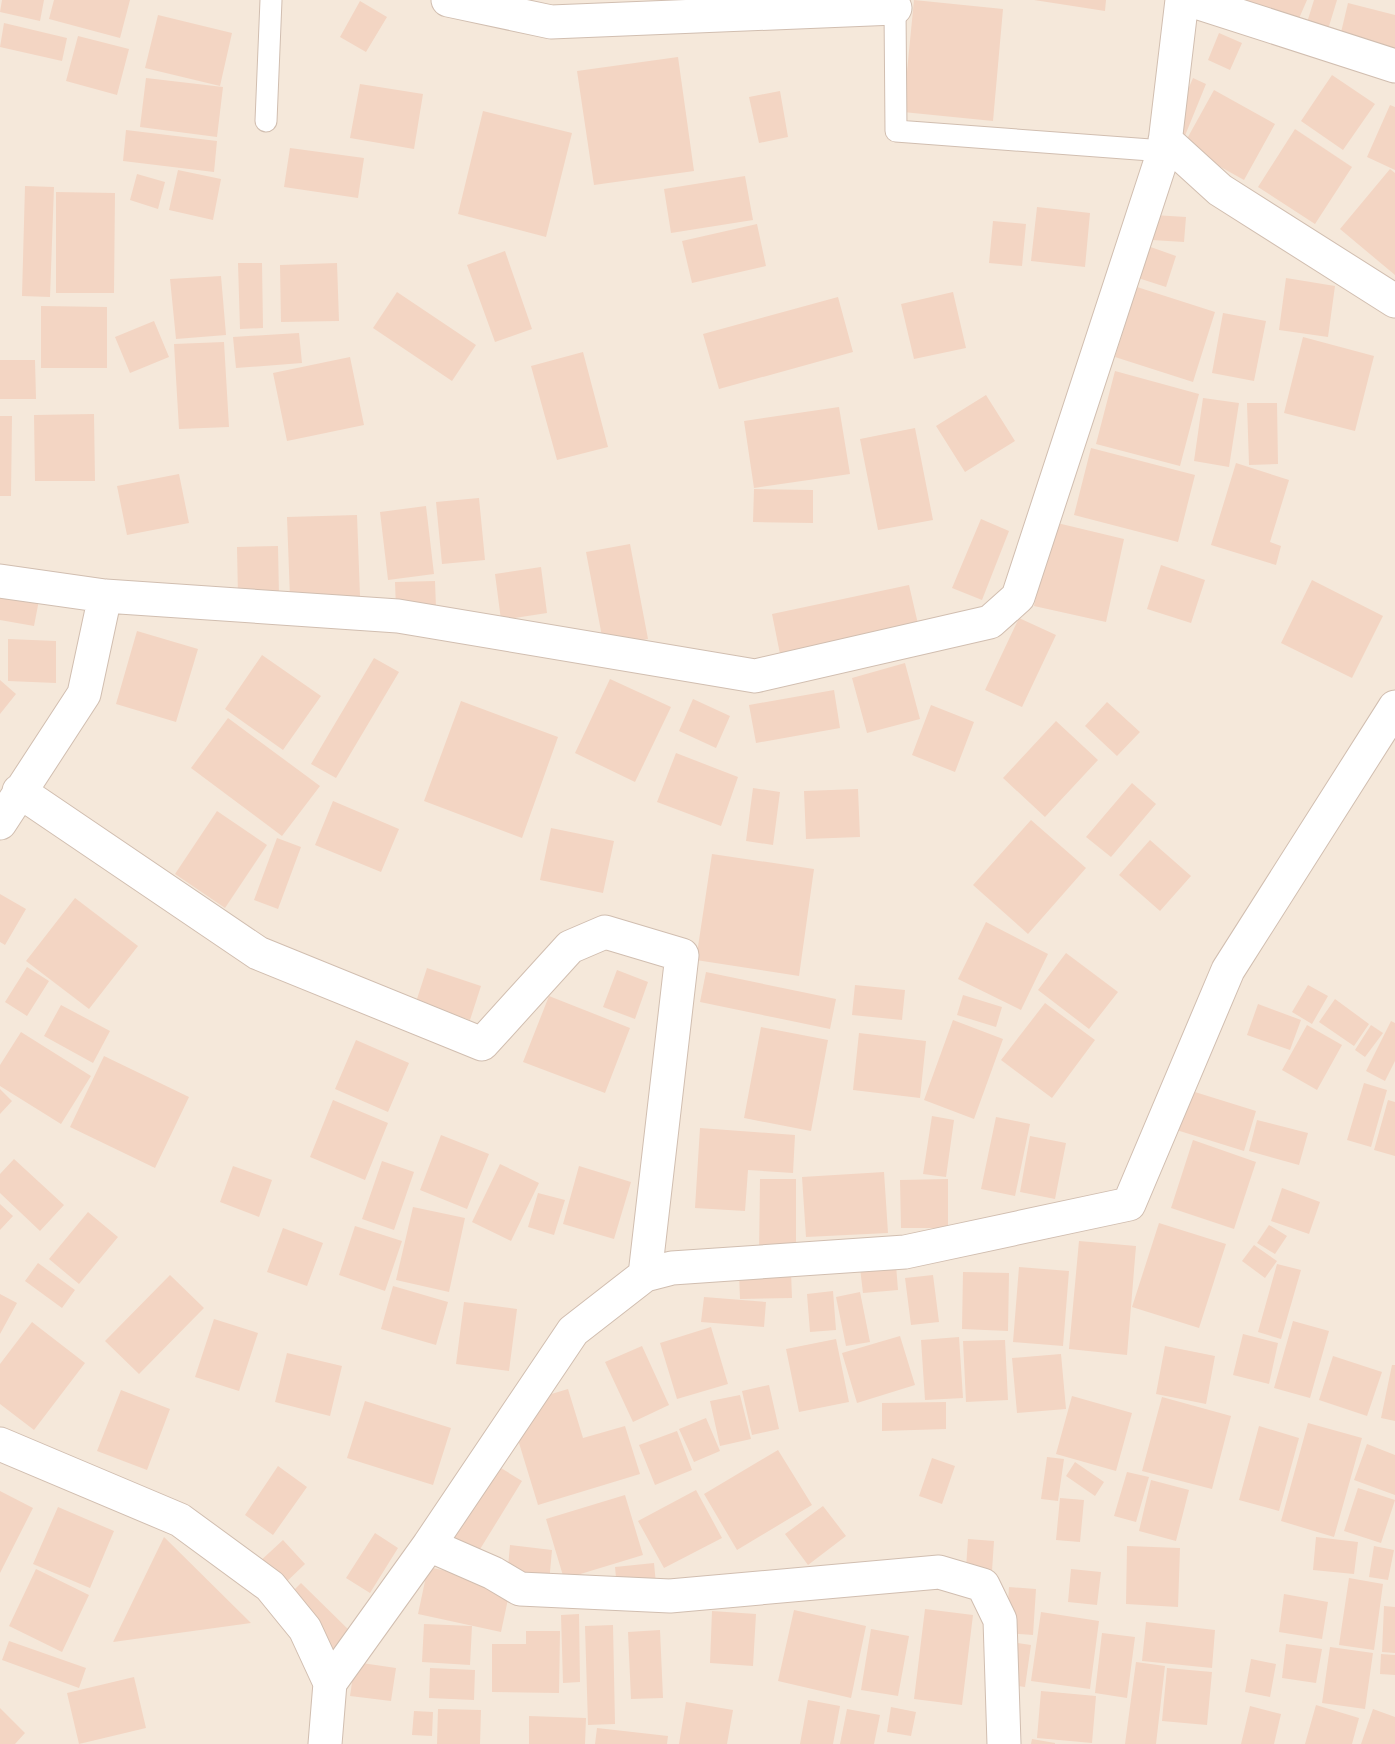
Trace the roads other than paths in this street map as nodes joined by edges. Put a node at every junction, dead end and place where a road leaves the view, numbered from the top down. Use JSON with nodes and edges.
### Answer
{"nodes":[{"id":1,"x":272,"y":0,"type":"edge"},
{"id":2,"x":448,"y":0,"type":"edge"},
{"id":3,"x":1182,"y":0,"type":"edge"},
{"id":4,"x":1190,"y":0,"type":"edge"},
{"id":5,"x":895,"y":8,"type":"joint"},
{"id":6,"x":550,"y":11,"type":"edge"},
{"id":7,"x":1395,"y":66,"type":"edge"},
{"id":8,"x":266,"y":121,"type":"dead end"},
{"id":9,"x":1164,"y":145,"type":"junction"},
{"id":10,"x":1395,"y":301,"type":"edge"},
{"id":11,"x":0,"y":581,"type":"edge"},
{"id":12,"x":105,"y":596,"type":"junction"},
{"id":13,"x":1395,"y":707,"type":"edge"},
{"id":14,"x":19,"y":791,"type":"junction"},
{"id":15,"x":0,"y":823,"type":"edge"},
{"id":16,"x":645,"y":1275,"type":"junction"},
{"id":17,"x":0,"y":1444,"type":"edge"},
{"id":18,"x":429,"y":1545,"type":"junction"},
{"id":19,"x":330,"y":1683,"type":"junction"},
{"id":20,"x":325,"y":1744,"type":"edge"},
{"id":21,"x":1004,"y":1744,"type":"edge"}],
"edges":[{"from":1,"to":8,"type":"lane"},
{"from":2,"to":6,"type":"street"},
{"from":3,"to":9,"type":"street"},
{"from":4,"to":7,"type":"street"},
{"from":5,"to":6,"type":"street"},
{"from":5,"to":9,"type":"lane"},
{"from":9,"to":10,"type":"street"},
{"from":9,"to":12,"type":"street"},
{"from":11,"to":12,"type":"street"},
{"from":12,"to":14,"type":"street"},
{"from":13,"to":16,"type":"street"},
{"from":14,"to":15,"type":"street"},
{"from":14,"to":16,"type":"street"},
{"from":16,"to":18,"type":"street"},
{"from":17,"to":19,"type":"street"},
{"from":18,"to":19,"type":"street"},
{"from":18,"to":21,"type":"street"},
{"from":19,"to":20,"type":"street"}]}
